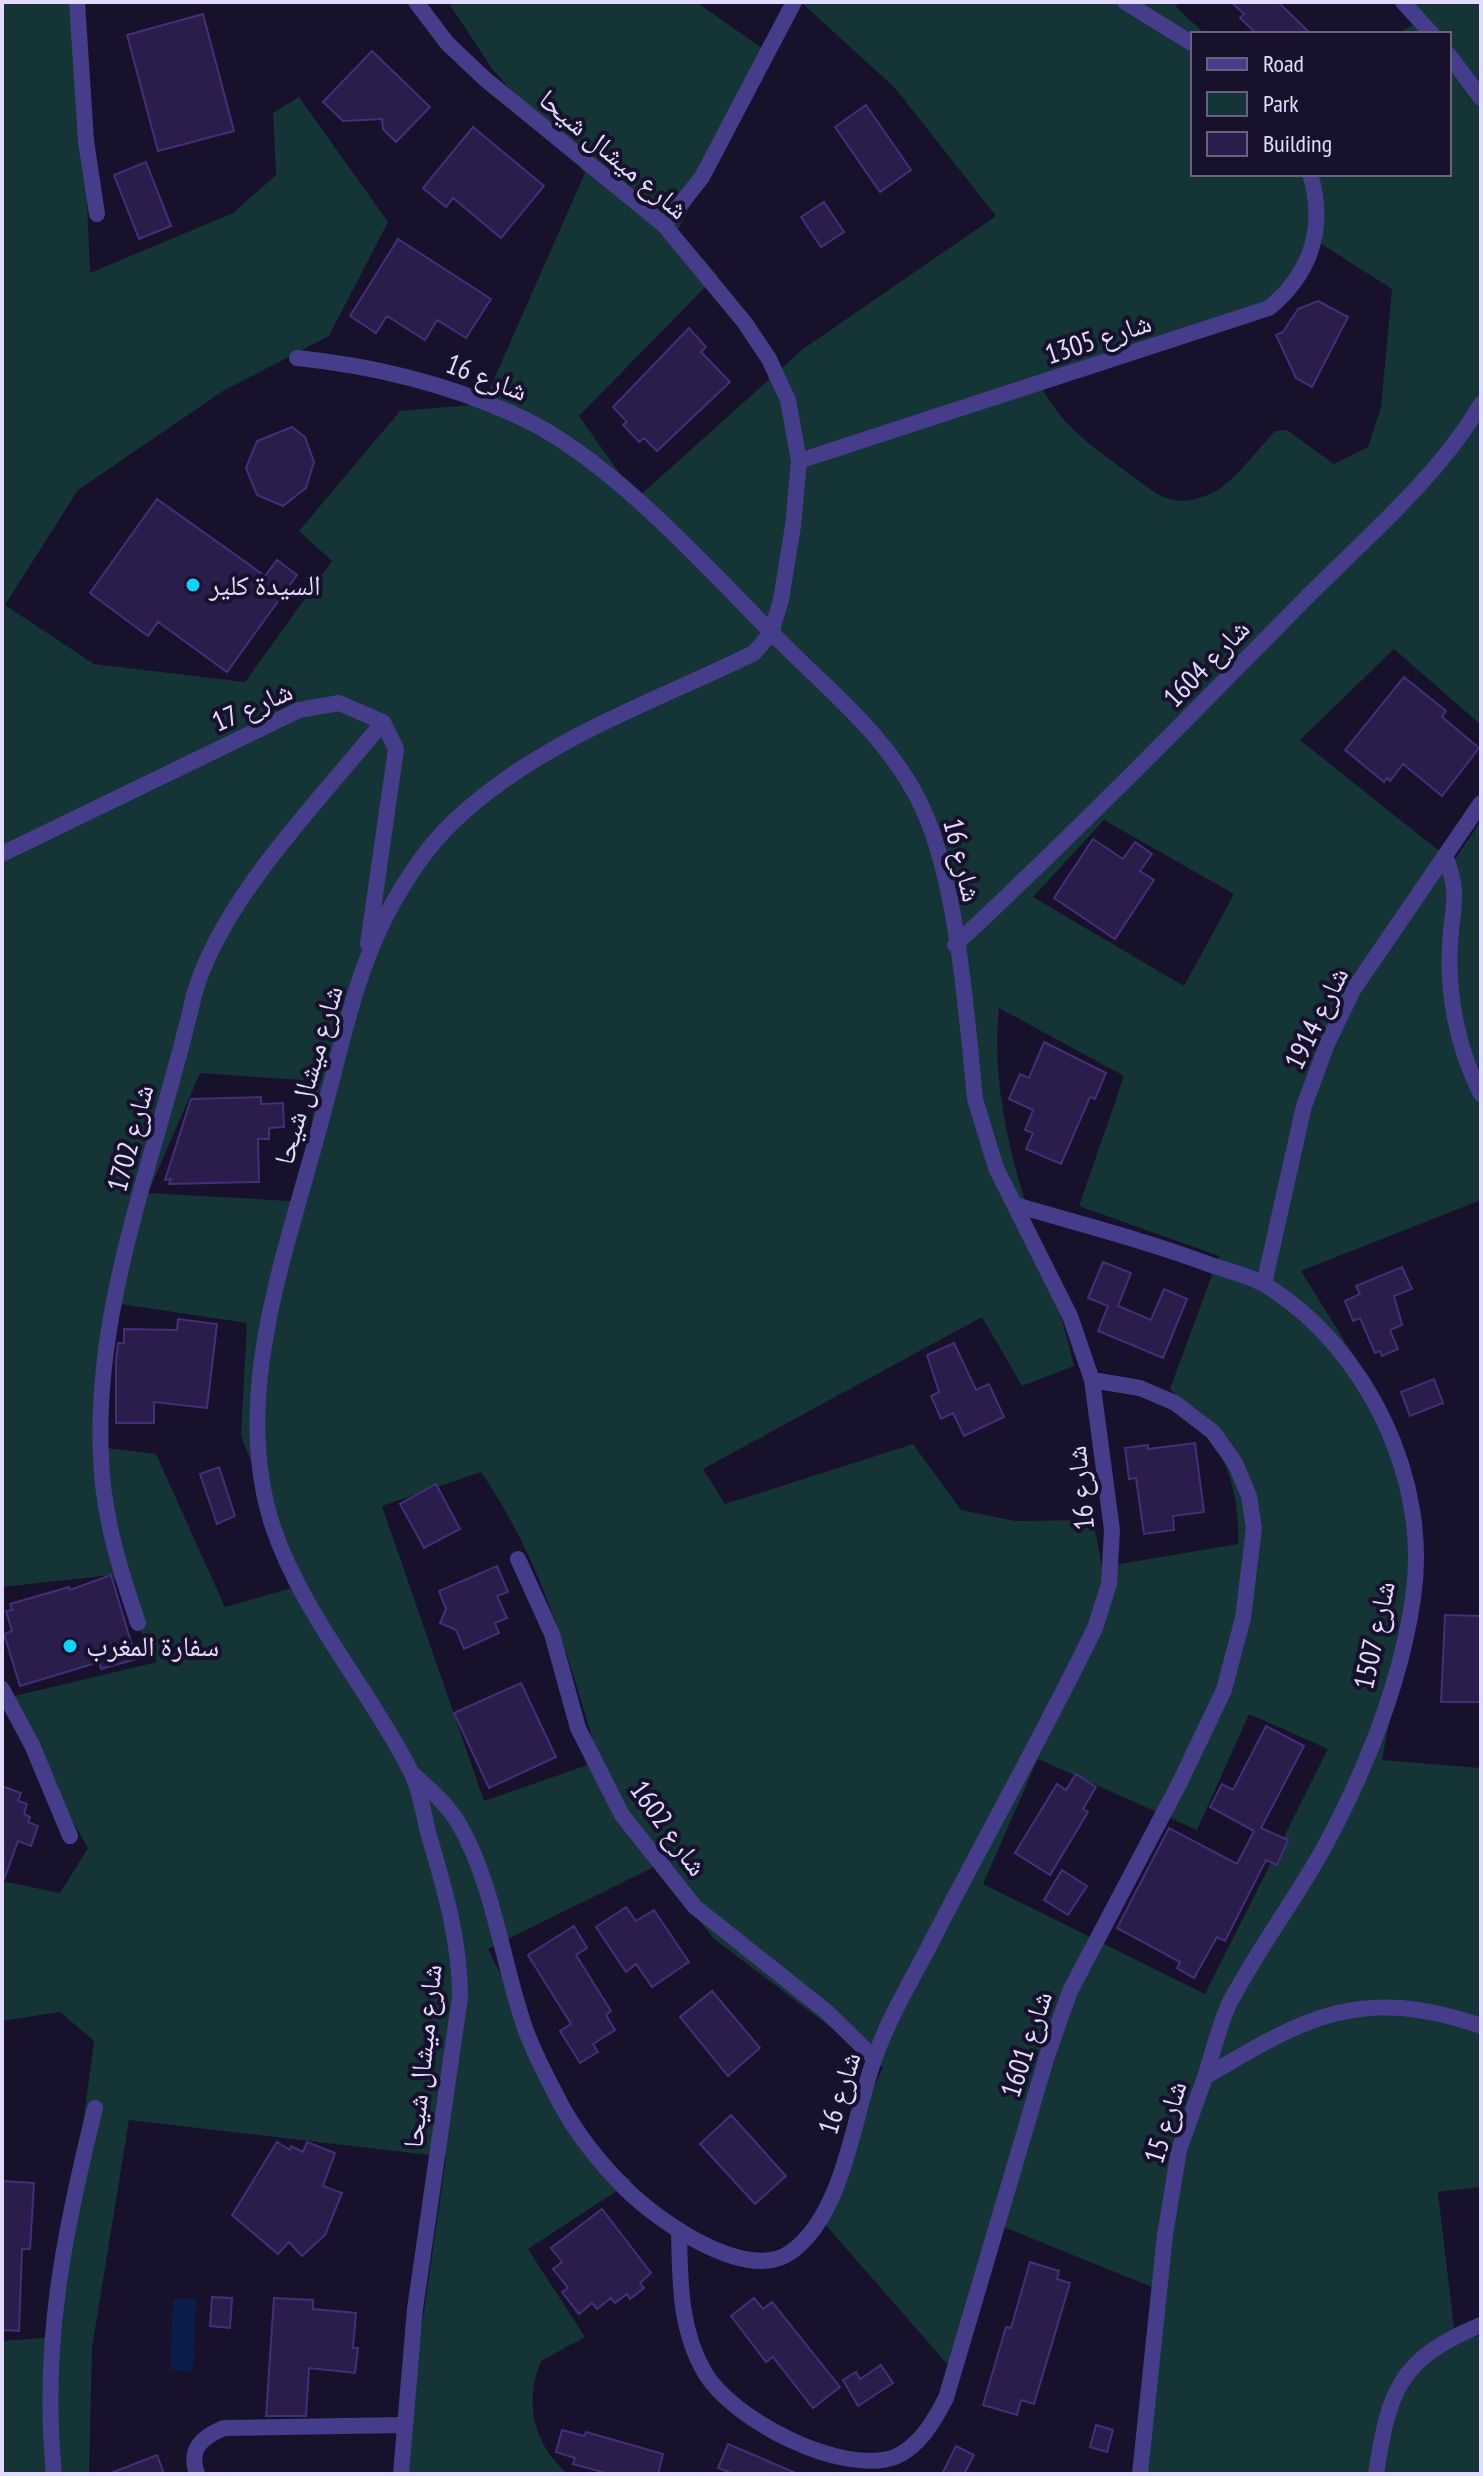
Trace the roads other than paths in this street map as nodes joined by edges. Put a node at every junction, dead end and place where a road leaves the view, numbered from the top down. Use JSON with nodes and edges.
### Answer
{"nodes":[{"id":1,"x":77,"y":2,"type":"edge"},
{"id":2,"x":416,"y":2,"type":"edge"},
{"id":3,"x":794,"y":2,"type":"edge"},
{"id":4,"x":1125,"y":2,"type":"edge"},
{"id":5,"x":1403,"y":2,"type":"edge"},
{"id":6,"x":1430,"y":32,"type":"edge"},
{"id":7,"x":1191,"y":43,"type":"edge"},
{"id":8,"x":1451,"y":58,"type":"edge"},
{"id":9,"x":1481,"y":98,"type":"edge"},
{"id":10,"x":1311,"y":176,"type":"edge"},
{"id":11,"x":97,"y":214,"type":"dead end"},
{"id":12,"x":664,"y":225,"type":"junction"},
{"id":13,"x":297,"y":358,"type":"dead end"},
{"id":14,"x":1481,"y":404,"type":"edge"},
{"id":15,"x":799,"y":461,"type":"junction"},
{"id":16,"x":771,"y":633,"type":"junction"},
{"id":17,"x":383,"y":722,"type":"junction"},
{"id":18,"x":1481,"y":803,"type":"edge"},
{"id":19,"x":2,"y":854,"type":"edge"},
{"id":20,"x":1445,"y":855,"type":"junction"},
{"id":21,"x":955,"y":945,"type":"junction"},
{"id":22,"x":364,"y":971,"type":"junction"},
{"id":23,"x":1481,"y":1094,"type":"edge"},
{"id":24,"x":1015,"y":1205,"type":"junction"},
{"id":25,"x":1264,"y":1284,"type":"junction"},
{"id":26,"x":1092,"y":1380,"type":"junction"},
{"id":27,"x":518,"y":1559,"type":"dead end"},
{"id":28,"x":138,"y":1623,"type":"dead end"},
{"id":29,"x":2,"y":1689,"type":"edge"},
{"id":30,"x":413,"y":1774,"type":"junction"},
{"id":31,"x":70,"y":1836,"type":"dead end"},
{"id":32,"x":1481,"y":2026,"type":"edge"},
{"id":33,"x":874,"y":2058,"type":"junction"},
{"id":34,"x":1205,"y":2077,"type":"junction"},
{"id":35,"x":95,"y":2108,"type":"dead end"},
{"id":36,"x":679,"y":2230,"type":"junction"},
{"id":37,"x":1481,"y":2325,"type":"edge"},
{"id":38,"x":404,"y":2425,"type":"junction"},
{"id":39,"x":54,"y":2474,"type":"edge"},
{"id":40,"x":197,"y":2474,"type":"edge"},
{"id":41,"x":401,"y":2474,"type":"edge"},
{"id":42,"x":1140,"y":2474,"type":"edge"},
{"id":43,"x":1376,"y":2474,"type":"edge"}],
"edges":[{"from":1,"to":11,"type":"street"},
{"from":2,"to":12,"type":"street","name":"شارع ميشال شيحا"},
{"from":3,"to":12,"type":"street"},
{"from":4,"to":7,"type":"street"},
{"from":5,"to":6,"type":"street"},
{"from":8,"to":9,"type":"street"},
{"from":10,"to":15,"type":"street","name":"شارع 1305"},
{"from":12,"to":15,"type":"street","name":"شارع ميشال شيحا"},
{"from":13,"to":16,"type":"street","name":"شارع 16"},
{"from":14,"to":21,"type":"street","name":"شارع 1604"},
{"from":15,"to":16,"type":"street","name":"شارع ميشال شيحا"},
{"from":16,"to":21,"type":"street","name":"شارع 16"},
{"from":16,"to":22,"type":"street","name":"شارع ميشال شيحا"},
{"from":17,"to":19,"type":"street","name":"شارع 17"},
{"from":17,"to":22,"type":"street"},
{"from":17,"to":28,"type":"street","name":"شارع 1702"},
{"from":18,"to":20,"type":"street","name":"شارع 1914"},
{"from":20,"to":23,"type":"street"},
{"from":20,"to":25,"type":"street","name":"شارع 1914"},
{"from":21,"to":24,"type":"street","name":"شارع 16"},
{"from":22,"to":30,"type":"street","name":"شارع ميشال شيحا"},
{"from":24,"to":25,"type":"street","name":"شارع 1507"},
{"from":24,"to":26,"type":"street","name":"شارع 16"},
{"from":25,"to":34,"type":"street","name":"شارع 1507"},
{"from":26,"to":33,"type":"street","name":"شارع 16"},
{"from":26,"to":36,"type":"street","name":"شارع 1601"},
{"from":27,"to":33,"type":"street","name":"شارع 1602"},
{"from":29,"to":31,"type":"street"},
{"from":30,"to":36,"type":"street","name":"شارع 16"},
{"from":30,"to":38,"type":"street","name":"شارع ميشال شيحا"},
{"from":32,"to":34,"type":"street","name":"شارع 15"},
{"from":33,"to":36,"type":"street","name":"شارع 16"},
{"from":34,"to":42,"type":"street","name":"شارع 15"},
{"from":35,"to":39,"type":"street"},
{"from":37,"to":43,"type":"street"},
{"from":38,"to":40,"type":"street"},
{"from":38,"to":41,"type":"street","name":"شارع ميشال شيحا"}]}
